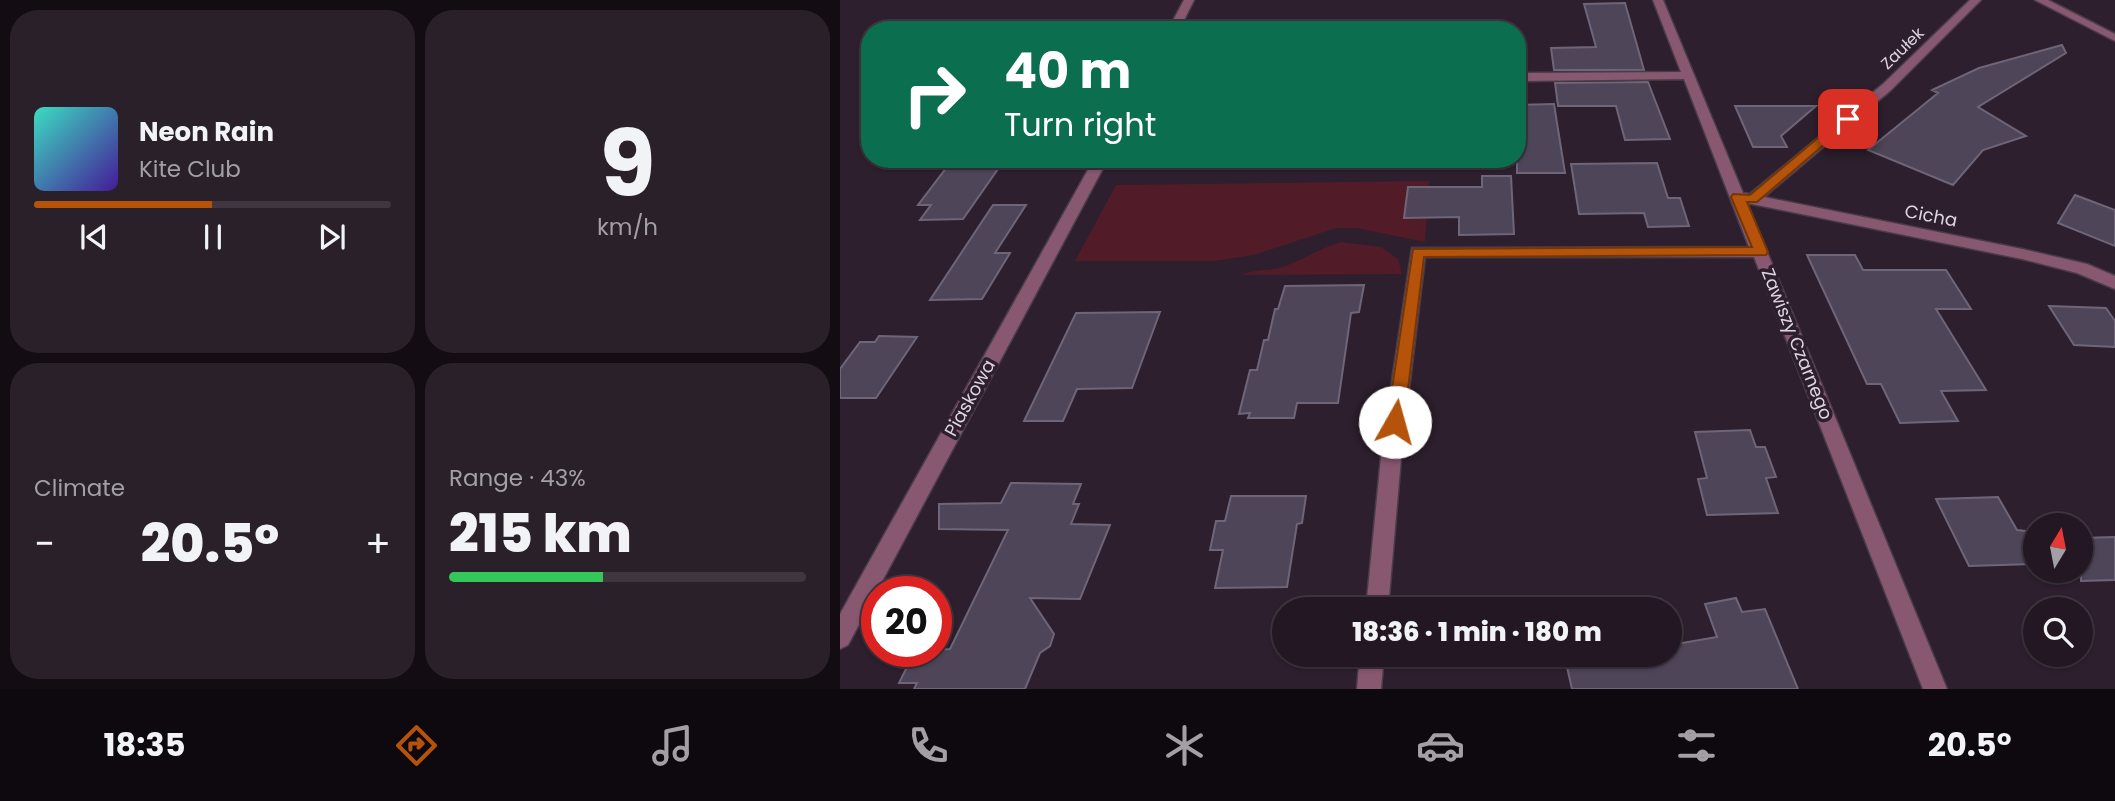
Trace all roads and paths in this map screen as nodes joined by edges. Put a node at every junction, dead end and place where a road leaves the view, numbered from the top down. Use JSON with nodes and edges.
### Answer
{"nodes":[{"id":1,"x":1189,"y":0,"type":"edge"},
{"id":2,"x":1658,"y":0,"type":"edge"},
{"id":3,"x":1976,"y":0,"type":"edge"},
{"id":4,"x":2040,"y":0,"type":"edge"},
{"id":5,"x":1178,"y":21,"type":"edge"},
{"id":6,"x":2115,"y":38,"type":"edge"},
{"id":7,"x":1686,"y":75,"type":"junction"},
{"id":8,"x":1526,"y":77,"type":"edge"},
{"id":9,"x":1096,"y":168,"type":"edge"},
{"id":10,"x":1745,"y":198,"type":"junction"},
{"id":11,"x":1761,"y":252,"type":"junction"},
{"id":12,"x":2115,"y":283,"type":"edge"},
{"id":13,"x":1378,"y":597,"type":"edge"},
{"id":14,"x":840,"y":637,"type":"edge"},
{"id":15,"x":1371,"y":667,"type":"edge"},
{"id":16,"x":1369,"y":689,"type":"edge"},
{"id":17,"x":1935,"y":689,"type":"edge"}],
"edges":[{"from":1,"to":5,"type":"street"},
{"from":2,"to":7,"type":"street","name":"Zawiszy Czarnego"},
{"from":3,"to":10,"type":"street","name":"Zaułek"},
{"from":4,"to":6,"type":"street"},
{"from":7,"to":8,"type":"street"},
{"from":7,"to":10,"type":"street","name":"Zawiszy Czarnego"},
{"from":9,"to":14,"type":"street","name":"Piaskowa"},
{"from":10,"to":11,"type":"street","name":"Zawiszy Czarnego"},
{"from":10,"to":12,"type":"street","name":"Cicha"},
{"from":11,"to":13,"type":"street"},
{"from":11,"to":17,"type":"street","name":"Zawiszy Czarnego"},
{"from":15,"to":16,"type":"street"}]}
